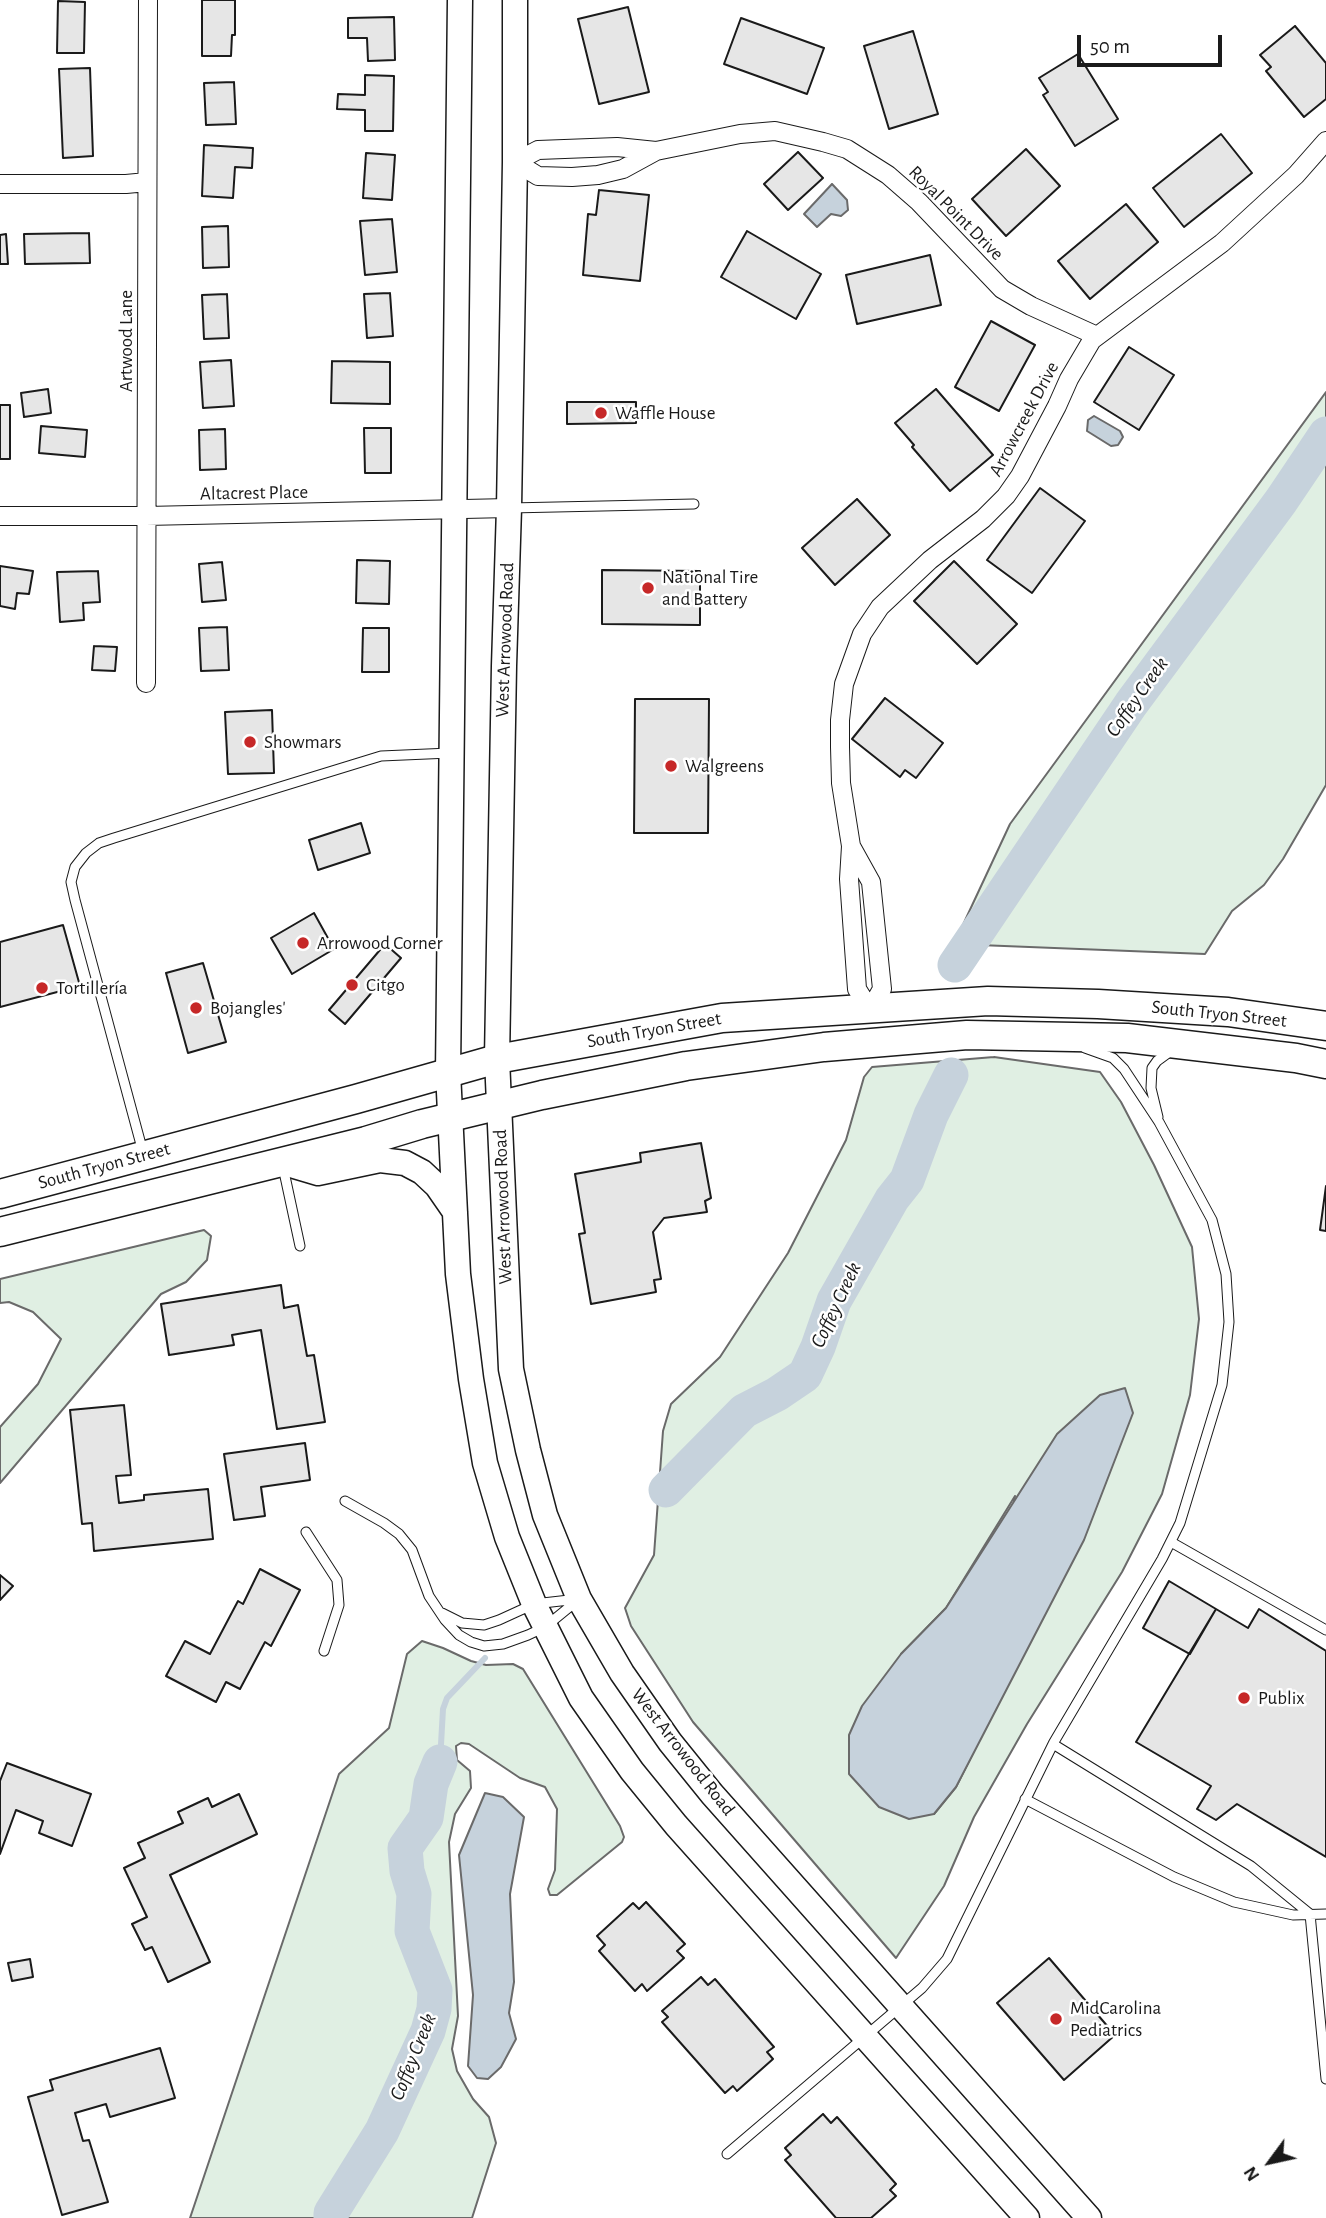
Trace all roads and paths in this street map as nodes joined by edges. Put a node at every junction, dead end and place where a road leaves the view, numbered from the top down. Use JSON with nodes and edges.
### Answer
{"nodes":[{"id":1,"x":148,"y":0,"type":"edge"},
{"id":2,"x":460,"y":0,"type":"edge"},
{"id":3,"x":515,"y":0,"type":"edge"},
{"id":4,"x":1326,"y":141,"type":"edge"},
{"id":5,"x":656,"y":151,"type":"junction"},
{"id":6,"x":515,"y":162,"type":"junction"},
{"id":7,"x":147,"y":182,"type":"junction"},
{"id":8,"x":0,"y":184,"type":"edge"},
{"id":9,"x":1097,"y":336,"type":"junction"},
{"id":10,"x":694,"y":504,"type":"dead end"},
{"id":11,"x":509,"y":508,"type":"junction"},
{"id":12,"x":455,"y":511,"type":"junction"},
{"id":13,"x":0,"y":516,"type":"edge"},
{"id":14,"x":146,"y":516,"type":"junction"},
{"id":15,"x":146,"y":683,"type":"dead end"},
{"id":16,"x":452,"y":753,"type":"junction"},
{"id":17,"x":851,"y":846,"type":"junction"},
{"id":18,"x":870,"y":1010,"type":"junction"},
{"id":19,"x":1326,"y":1026,"type":"edge"},
{"id":20,"x":1054,"y":1037,"type":"junction"},
{"id":21,"x":1180,"y":1044,"type":"junction"},
{"id":22,"x":497,"y":1059,"type":"junction"},
{"id":23,"x":1326,"y":1064,"type":"edge"},
{"id":24,"x":448,"y":1072,"type":"junction"},
{"id":25,"x":499,"y":1106,"type":"junction"},
{"id":26,"x":451,"y":1117,"type":"junction"},
{"id":27,"x":1159,"y":1122,"type":"junction"},
{"id":28,"x":144,"y":1156,"type":"junction"},
{"id":29,"x":281,"y":1162,"type":"junction"},
{"id":30,"x":0,"y":1194,"type":"edge"},
{"id":31,"x":456,"y":1213,"type":"junction"},
{"id":32,"x":0,"y":1232,"type":"edge"},
{"id":33,"x":300,"y":1246,"type":"dead end"},
{"id":34,"x":345,"y":1502,"type":"dead end"},
{"id":35,"x":306,"y":1532,"type":"dead end"},
{"id":36,"x":1171,"y":1542,"type":"junction"},
{"id":37,"x":579,"y":1599,"type":"junction"},
{"id":38,"x":534,"y":1604,"type":"junction"},
{"id":39,"x":438,"y":1610,"type":"junction"},
{"id":40,"x":545,"y":1627,"type":"junction"},
{"id":41,"x":1326,"y":1630,"type":"edge"},
{"id":42,"x":324,"y":1651,"type":"dead end"},
{"id":43,"x":1053,"y":1744,"type":"junction"},
{"id":44,"x":1025,"y":1799,"type":"junction"},
{"id":45,"x":1310,"y":1914,"type":"junction"},
{"id":46,"x":1326,"y":1914,"type":"edge"},
{"id":47,"x":900,"y":2006,"type":"junction"},
{"id":48,"x":1323,"y":2023,"type":"edge"},
{"id":49,"x":866,"y":2037,"type":"junction"},
{"id":50,"x":1326,"y":2079,"type":"edge"},
{"id":51,"x":727,"y":2154,"type":"dead end"},
{"id":52,"x":1027,"y":2218,"type":"edge"},
{"id":53,"x":1089,"y":2218,"type":"edge"}],
"edges":[{"from":1,"to":7,"type":"street","name":"Artwood Lane"},
{"from":2,"to":12,"type":"main road"},
{"from":3,"to":6,"type":"main road","name":"West Arrowood Road"},
{"from":4,"to":9,"type":"street","name":"Arrowcreek Drive"},
{"from":5,"to":6,"type":"street","name":"Royal Point Drive"},
{"from":5,"to":6,"type":"street","name":"Royal Point Drive"},
{"from":5,"to":9,"type":"street","name":"Royal Point Drive"},
{"from":6,"to":11,"type":"main road","name":"West Arrowood Road"},
{"from":7,"to":8,"type":"street"},
{"from":7,"to":14,"type":"street","name":"Artwood Lane"},
{"from":9,"to":17,"type":"street","name":"Arrowcreek Drive"},
{"from":10,"to":11,"type":"lane"},
{"from":11,"to":12,"type":"street","name":"Altacrest Place"},
{"from":11,"to":22,"type":"main road","name":"West Arrowood Road"},
{"from":12,"to":14,"type":"street","name":"Altacrest Place"},
{"from":12,"to":16,"type":"main road"},
{"from":13,"to":14,"type":"street","name":"Altacrest Place"},
{"from":14,"to":15,"type":"street","name":"Artwood Lane"},
{"from":16,"to":24,"type":"main road"},
{"from":16,"to":28,"type":"lane"},
{"from":17,"to":18,"type":"street","name":"Arrowcreek Drive"},
{"from":17,"to":18,"type":"street","name":"Arrowcreek Drive"},
{"from":18,"to":19,"type":"main road","name":"South Tryon Street"},
{"from":18,"to":22,"type":"main road","name":"South Tryon Street"},
{"from":20,"to":21,"type":"main road","name":"South Tryon Street"},
{"from":20,"to":25,"type":"main road","name":"South Tryon Street"},
{"from":20,"to":27,"type":"lane"},
{"from":21,"to":23,"type":"main road","name":"South Tryon Street"},
{"from":21,"to":27,"type":"lane"},
{"from":22,"to":24,"type":"main road","name":"South Tryon Street"},
{"from":22,"to":25,"type":"main road","name":"West Arrowood Road"},
{"from":24,"to":26,"type":"main road"},
{"from":24,"to":28,"type":"main road","name":"South Tryon Street"},
{"from":25,"to":26,"type":"main road","name":"South Tryon Street"},
{"from":25,"to":37,"type":"main road","name":"West Arrowood Road"},
{"from":26,"to":29,"type":"main road","name":"South Tryon Street"},
{"from":26,"to":31,"type":"main road"},
{"from":27,"to":36,"type":"lane"},
{"from":28,"to":30,"type":"main road","name":"South Tryon Street"},
{"from":29,"to":31,"type":"main road"},
{"from":29,"to":32,"type":"main road","name":"South Tryon Street"},
{"from":29,"to":33,"type":"lane"},
{"from":31,"to":38,"type":"main road"},
{"from":34,"to":39,"type":"lane"},
{"from":35,"to":42,"type":"lane"},
{"from":36,"to":41,"type":"lane"},
{"from":36,"to":43,"type":"lane"},
{"from":37,"to":38,"type":"lane"},
{"from":37,"to":40,"type":"lane"},
{"from":37,"to":47,"type":"main road","name":"West Arrowood Road"},
{"from":38,"to":39,"type":"lane"},
{"from":38,"to":40,"type":"main road"},
{"from":39,"to":40,"type":"lane"},
{"from":40,"to":49,"type":"main road"},
{"from":43,"to":44,"type":"lane"},
{"from":43,"to":45,"type":"lane"},
{"from":44,"to":45,"type":"lane"},
{"from":44,"to":47,"type":"lane"},
{"from":45,"to":46,"type":"lane"},
{"from":45,"to":48,"type":"lane"},
{"from":47,"to":49,"type":"lane"},
{"from":47,"to":53,"type":"main road","name":"West Arrowood Road"},
{"from":48,"to":50,"type":"lane"},
{"from":49,"to":51,"type":"lane"},
{"from":49,"to":52,"type":"main road"}]}
